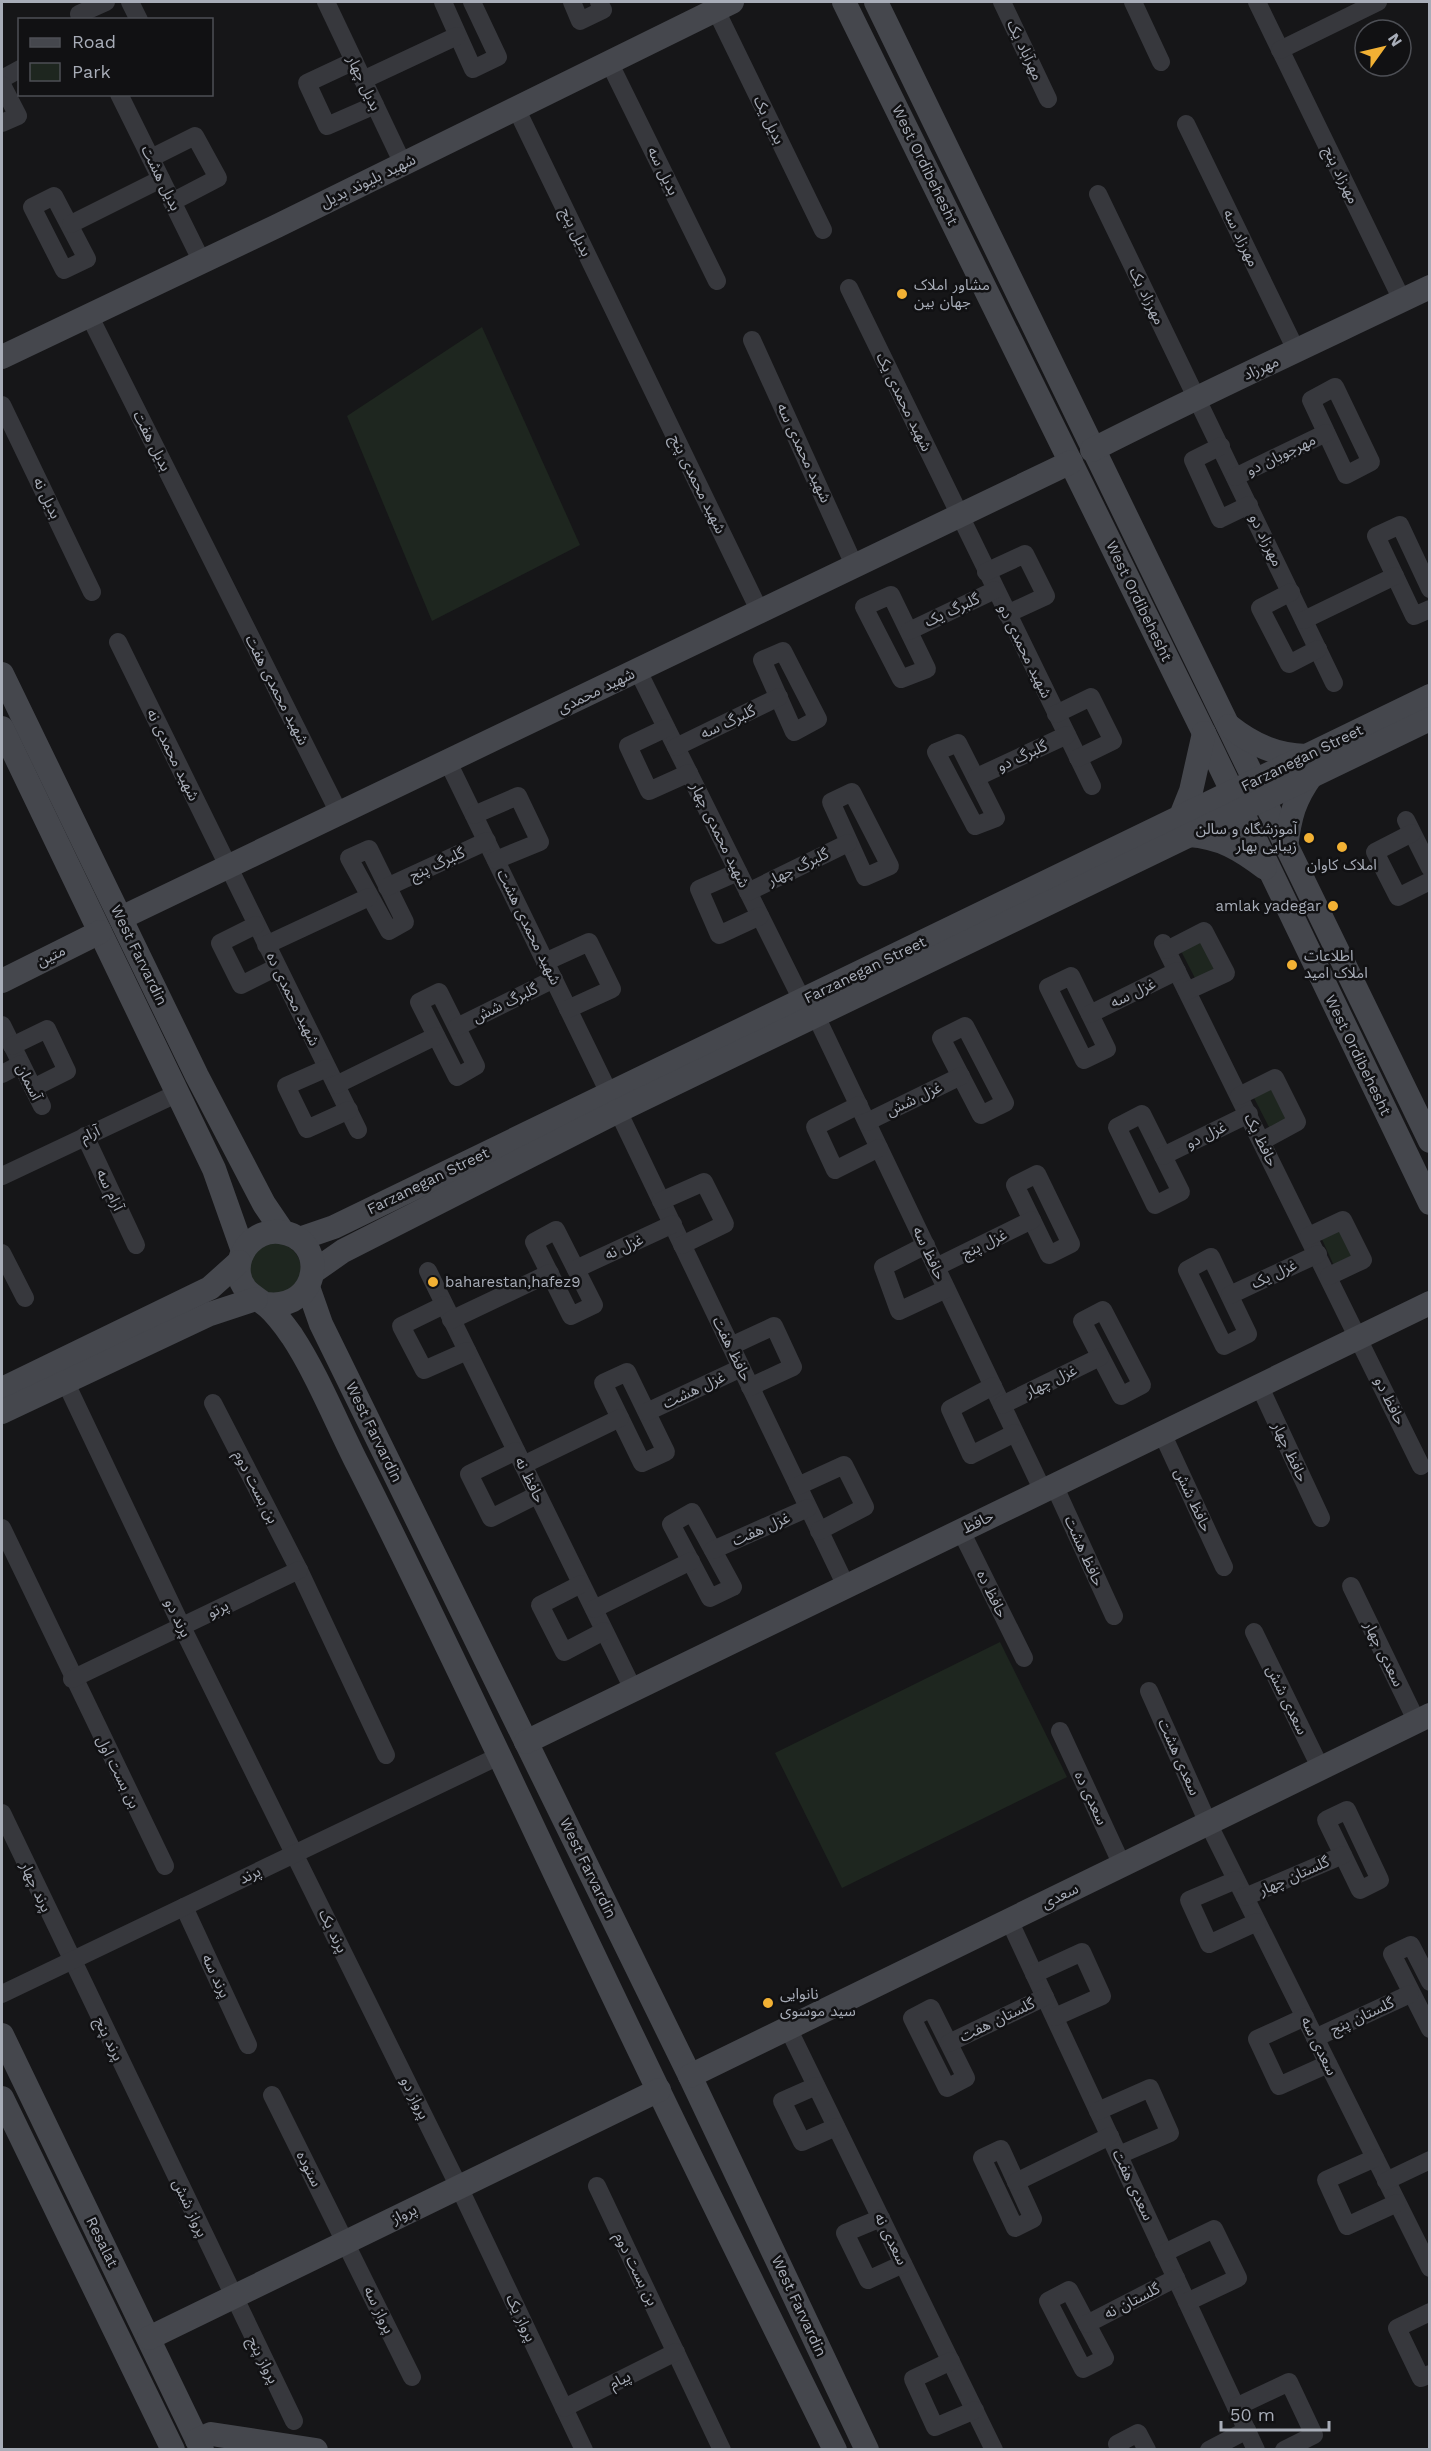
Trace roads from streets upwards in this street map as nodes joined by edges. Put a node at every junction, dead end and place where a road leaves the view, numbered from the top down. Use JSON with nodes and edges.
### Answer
{"nodes":[{"id":1,"x":106,"y":2,"type":"edge"},
{"id":2,"x":130,"y":2,"type":"edge"},
{"id":3,"x":326,"y":2,"type":"edge"},
{"id":4,"x":443,"y":2,"type":"edge"},
{"id":5,"x":472,"y":2,"type":"edge"},
{"id":6,"x":572,"y":2,"type":"edge"},
{"id":7,"x":599,"y":2,"type":"edge"},
{"id":8,"x":844,"y":2,"type":"edge"},
{"id":9,"x":876,"y":2,"type":"edge"},
{"id":10,"x":1002,"y":2,"type":"edge"},
{"id":11,"x":1133,"y":2,"type":"edge"},
{"id":12,"x":1257,"y":2,"type":"edge"},
{"id":13,"x":1378,"y":2,"type":"edge"},
{"id":14,"x":720,"y":4,"type":"edge"},
{"id":15,"x":78,"y":12,"type":"edge"},
{"id":16,"x":138,"y":18,"type":"edge"},
{"id":17,"x":457,"y":36,"type":"junction"},
{"id":18,"x":1280,"y":50,"type":"junction"},
{"id":19,"x":354,"y":61,"type":"junction"},
{"id":20,"x":609,"y":62,"type":"junction"},
{"id":21,"x":1161,"y":62,"type":"dead end"},
{"id":22,"x":18,"y":70,"type":"edge"},
{"id":23,"x":2,"y":79,"type":"edge"},
{"id":24,"x":363,"y":80,"type":"junction"},
{"id":25,"x":2,"y":85,"type":"edge"},
{"id":26,"x":120,"y":96,"type":"edge"},
{"id":27,"x":1048,"y":99,"type":"dead end"},
{"id":28,"x":375,"y":105,"type":"junction"},
{"id":29,"x":516,"y":108,"type":"junction"},
{"id":30,"x":2,"y":123,"type":"edge"},
{"id":31,"x":1185,"y":124,"type":"dead end"},
{"id":32,"x":151,"y":158,"type":"junction"},
{"id":33,"x":403,"y":164,"type":"junction"},
{"id":34,"x":161,"y":179,"type":"junction"},
{"id":35,"x":1098,"y":194,"type":"dead end"},
{"id":36,"x":970,"y":198,"type":"junction"},
{"id":37,"x":172,"y":202,"type":"junction"},
{"id":38,"x":947,"y":211,"type":"junction"},
{"id":39,"x":71,"y":224,"type":"dead end"},
{"id":40,"x":823,"y":230,"type":"dead end"},
{"id":41,"x":202,"y":262,"type":"junction"},
{"id":42,"x":717,"y":281,"type":"dead end"},
{"id":43,"x":1430,"y":287,"type":"edge"},
{"id":44,"x":849,"y":288,"type":"dead end"},
{"id":45,"x":1402,"y":300,"type":"junction"},
{"id":46,"x":89,"y":315,"type":"junction"},
{"id":47,"x":752,"y":340,"type":"dead end"},
{"id":48,"x":1297,"y":352,"type":"junction"},
{"id":49,"x":637,"y":356,"type":"joint"},
{"id":50,"x":2,"y":357,"type":"edge"},
{"id":51,"x":1196,"y":398,"type":"junction"},
{"id":52,"x":2,"y":405,"type":"edge"},
{"id":53,"x":1326,"y":433,"type":"dead end"},
{"id":54,"x":1221,"y":446,"type":"junction"},
{"id":55,"x":1092,"y":450,"type":"junction"},
{"id":56,"x":1071,"y":462,"type":"junction"},
{"id":57,"x":1235,"y":477,"type":"junction"},
{"id":58,"x":1249,"y":506,"type":"junction"},
{"id":59,"x":959,"y":517,"type":"junction"},
{"id":60,"x":215,"y":566,"type":"joint"},
{"id":61,"x":855,"y":567,"type":"junction"},
{"id":62,"x":986,"y":572,"type":"junction"},
{"id":63,"x":1395,"y":576,"type":"junction"},
{"id":64,"x":1430,"y":589,"type":"edge"},
{"id":65,"x":995,"y":590,"type":"junction"},
{"id":66,"x":92,"y":592,"type":"dead end"},
{"id":67,"x":1291,"y":592,"type":"junction"},
{"id":68,"x":1430,"y":609,"type":"edge"},
{"id":69,"x":760,"y":612,"type":"junction"},
{"id":70,"x":1007,"y":614,"type":"junction"},
{"id":71,"x":1304,"y":620,"type":"junction"},
{"id":72,"x":909,"y":631,"type":"dead end"},
{"id":73,"x":118,"y":642,"type":"dead end"},
{"id":74,"x":1318,"y":649,"type":"junction"},
{"id":75,"x":638,"y":670,"type":"junction"},
{"id":76,"x":2,"y":674,"type":"edge"},
{"id":77,"x":1334,"y":683,"type":"dead end"},
{"id":78,"x":1430,"y":696,"type":"edge"},
{"id":79,"x":780,"y":697,"type":"dead end"},
{"id":80,"x":1056,"y":714,"type":"junction"},
{"id":81,"x":1430,"y":718,"type":"edge"},
{"id":82,"x":1227,"y":724,"type":"junction"},
{"id":83,"x":2,"y":728,"type":"edge"},
{"id":84,"x":666,"y":728,"type":"junction"},
{"id":85,"x":1204,"y":732,"type":"junction"},
{"id":86,"x":1067,"y":735,"type":"junction"},
{"id":87,"x":676,"y":747,"type":"junction"},
{"id":88,"x":1078,"y":758,"type":"junction"},
{"id":89,"x":448,"y":762,"type":"junction"},
{"id":90,"x":1309,"y":766,"type":"junction"},
{"id":91,"x":689,"y":773,"type":"junction"},
{"id":92,"x":977,"y":777,"type":"dead end"},
{"id":93,"x":1092,"y":786,"type":"dead end"},
{"id":94,"x":1260,"y":789,"type":"junction"},
{"id":95,"x":1235,"y":801,"type":"junction"},
{"id":96,"x":339,"y":813,"type":"junction"},
{"id":97,"x":474,"y":815,"type":"junction"},
{"id":98,"x":1185,"y":826,"type":"junction"},
{"id":99,"x":487,"y":841,"type":"junction"},
{"id":100,"x":848,"y":843,"type":"dead end"},
{"id":101,"x":1286,"y":847,"type":"junction"},
{"id":102,"x":1428,"y":859,"type":"edge"},
{"id":103,"x":496,"y":860,"type":"junction"},
{"id":104,"x":227,"y":867,"type":"junction"},
{"id":105,"x":1269,"y":871,"type":"junction"},
{"id":106,"x":738,"y":872,"type":"junction"},
{"id":107,"x":1430,"y":881,"type":"edge"},
{"id":108,"x":387,"y":887,"type":"junction"},
{"id":109,"x":748,"y":892,"type":"junction"},
{"id":110,"x":369,"y":897,"type":"junction"},
{"id":111,"x":760,"y":916,"type":"junction"},
{"id":112,"x":121,"y":918,"type":"junction"},
{"id":113,"x":256,"y":925,"type":"junction"},
{"id":114,"x":100,"y":932,"type":"junction"},
{"id":115,"x":266,"y":945,"type":"junction"},
{"id":116,"x":545,"y":962,"type":"junction"},
{"id":117,"x":277,"y":967,"type":"junction"},
{"id":118,"x":1177,"y":971,"type":"junction"},
{"id":119,"x":554,"y":979,"type":"junction"},
{"id":120,"x":2,"y":981,"type":"edge"},
{"id":121,"x":1187,"y":992,"type":"junction"},
{"id":122,"x":809,"y":1008,"type":"junction"},
{"id":123,"x":568,"y":1009,"type":"junction"},
{"id":124,"x":1090,"y":1014,"type":"dead end"},
{"id":125,"x":2,"y":1024,"type":"edge"},
{"id":126,"x":457,"y":1026,"type":"junction"},
{"id":127,"x":436,"y":1036,"type":"junction"},
{"id":128,"x":12,"y":1046,"type":"junction"},
{"id":129,"x":21,"y":1064,"type":"junction"},
{"id":130,"x":327,"y":1068,"type":"junction"},
{"id":131,"x":2,"y":1074,"type":"edge"},
{"id":132,"x":961,"y":1076,"type":"junction"},
{"id":133,"x":336,"y":1085,"type":"junction"},
{"id":134,"x":33,"y":1088,"type":"junction"},
{"id":135,"x":178,"y":1093,"type":"junction"},
{"id":136,"x":1239,"y":1096,"type":"junction"},
{"id":137,"x":614,"y":1102,"type":"junction"},
{"id":138,"x":859,"y":1105,"type":"junction"},
{"id":139,"x":42,"y":1106,"type":"dead end"},
{"id":140,"x":349,"y":1110,"type":"junction"},
{"id":141,"x":1249,"y":1114,"type":"junction"},
{"id":142,"x":867,"y":1122,"type":"junction"},
{"id":143,"x":358,"y":1130,"type":"dead end"},
{"id":144,"x":85,"y":1136,"type":"junction"},
{"id":145,"x":1262,"y":1141,"type":"junction"},
{"id":146,"x":1430,"y":1141,"type":"edge"},
{"id":147,"x":879,"y":1148,"type":"junction"},
{"id":148,"x":1163,"y":1156,"type":"junction"},
{"id":149,"x":2,"y":1176,"type":"edge"},
{"id":150,"x":661,"y":1201,"type":"junction"},
{"id":151,"x":1430,"y":1203,"type":"edge"},
{"id":152,"x":1032,"y":1220,"type":"dead end"},
{"id":153,"x":672,"y":1224,"type":"junction"},
{"id":154,"x":291,"y":1236,"type":"junction"},
{"id":155,"x":1309,"y":1236,"type":"junction"},
{"id":156,"x":136,"y":1245,"type":"dead end"},
{"id":157,"x":682,"y":1245,"type":"junction"},
{"id":158,"x":926,"y":1245,"type":"junction"},
{"id":159,"x":2,"y":1253,"type":"edge"},
{"id":160,"x":1318,"y":1254,"type":"junction"},
{"id":161,"x":241,"y":1257,"type":"junction"},
{"id":162,"x":936,"y":1267,"type":"junction"},
{"id":163,"x":576,"y":1269,"type":"junction"},
{"id":164,"x":428,"y":1271,"type":"dead end"},
{"id":165,"x":550,"y":1274,"type":"junction"},
{"id":166,"x":1329,"y":1276,"type":"junction"},
{"id":167,"x":310,"y":1280,"type":"junction"},
{"id":168,"x":946,"y":1288,"type":"junction"},
{"id":169,"x":1230,"y":1295,"type":"dead end"},
{"id":170,"x":25,"y":1298,"type":"dead end"},
{"id":171,"x":261,"y":1302,"type":"junction"},
{"id":172,"x":1430,"y":1303,"type":"edge"},
{"id":173,"x":448,"y":1312,"type":"junction"},
{"id":174,"x":1359,"y":1337,"type":"junction"},
{"id":175,"x":731,"y":1346,"type":"junction"},
{"id":176,"x":467,"y":1351,"type":"junction"},
{"id":177,"x":1100,"y":1357,"type":"dead end"},
{"id":178,"x":741,"y":1368,"type":"junction"},
{"id":179,"x":65,"y":1381,"type":"junction"},
{"id":180,"x":1259,"y":1385,"type":"junction"},
{"id":181,"x":993,"y":1386,"type":"junction"},
{"id":182,"x":750,"y":1387,"type":"junction"},
{"id":183,"x":2,"y":1389,"type":"edge"},
{"id":184,"x":213,"y":1403,"type":"dead end"},
{"id":185,"x":1002,"y":1405,"type":"junction"},
{"id":186,"x":2,"y":1412,"type":"edge"},
{"id":187,"x":647,"y":1413,"type":"junction"},
{"id":188,"x":620,"y":1418,"type":"junction"},
{"id":189,"x":1016,"y":1433,"type":"junction"},
{"id":190,"x":1162,"y":1433,"type":"junction"},
{"id":191,"x":519,"y":1458,"type":"junction"},
{"id":192,"x":1421,"y":1466,"type":"dead end"},
{"id":193,"x":798,"y":1486,"type":"junction"},
{"id":194,"x":1049,"y":1488,"type":"junction"},
{"id":195,"x":537,"y":1495,"type":"junction"},
{"id":196,"x":808,"y":1508,"type":"junction"},
{"id":197,"x":1321,"y":1518,"type":"dead end"},
{"id":198,"x":2,"y":1528,"type":"edge"},
{"id":199,"x":819,"y":1531,"type":"junction"},
{"id":200,"x":961,"y":1531,"type":"junction"},
{"id":201,"x":713,"y":1550,"type":"junction"},
{"id":202,"x":691,"y":1561,"type":"junction"},
{"id":203,"x":1224,"y":1567,"type":"dead end"},
{"id":204,"x":299,"y":1570,"type":"junction"},
{"id":205,"x":581,"y":1584,"type":"junction"},
{"id":206,"x":846,"y":1586,"type":"junction"},
{"id":207,"x":1351,"y":1586,"type":"dead end"},
{"id":208,"x":594,"y":1609,"type":"junction"},
{"id":209,"x":1114,"y":1616,"type":"dead end"},
{"id":210,"x":182,"y":1627,"type":"junction"},
{"id":211,"x":604,"y":1630,"type":"junction"},
{"id":212,"x":1254,"y":1632,"type":"dead end"},
{"id":213,"x":1023,"y":1658,"type":"dead end"},
{"id":214,"x":72,"y":1679,"type":"junction"},
{"id":215,"x":633,"y":1689,"type":"junction"},
{"id":216,"x":1149,"y":1691,"type":"dead end"},
{"id":217,"x":1423,"y":1719,"type":"edge"},
{"id":218,"x":1060,"y":1731,"type":"dead end"},
{"id":219,"x":526,"y":1742,"type":"junction"},
{"id":220,"x":386,"y":1755,"type":"dead end"},
{"id":221,"x":499,"y":1756,"type":"junction"},
{"id":222,"x":1321,"y":1768,"type":"junction"},
{"id":223,"x":2,"y":1813,"type":"edge"},
{"id":224,"x":1208,"y":1824,"type":"junction"},
{"id":225,"x":296,"y":1853,"type":"junction"},
{"id":226,"x":1343,"y":1855,"type":"dead end"},
{"id":227,"x":1122,"y":1865,"type":"junction"},
{"id":228,"x":165,"y":1866,"type":"dead end"},
{"id":229,"x":1236,"y":1880,"type":"junction"},
{"id":230,"x":1245,"y":1897,"type":"junction"},
{"id":231,"x":184,"y":1907,"type":"junction"},
{"id":232,"x":1009,"y":1920,"type":"junction"},
{"id":233,"x":1257,"y":1923,"type":"junction"},
{"id":234,"x":70,"y":1961,"type":"junction"},
{"id":235,"x":1034,"y":1974,"type":"junction"},
{"id":236,"x":1430,"y":1982,"type":"edge"},
{"id":237,"x":2,"y":1994,"type":"edge"},
{"id":238,"x":1410,"y":1994,"type":"junction"},
{"id":239,"x":1045,"y":1996,"type":"junction"},
{"id":240,"x":371,"y":2009,"type":"joint"},
{"id":241,"x":1054,"y":2017,"type":"junction"},
{"id":242,"x":1305,"y":2017,"type":"junction"},
{"id":243,"x":788,"y":2028,"type":"junction"},
{"id":244,"x":1430,"y":2029,"type":"edge"},
{"id":245,"x":2,"y":2035,"type":"edge"},
{"id":246,"x":1315,"y":2038,"type":"junction"},
{"id":247,"x":949,"y":2043,"type":"dead end"},
{"id":248,"x":249,"y":2045,"type":"dead end"},
{"id":249,"x":1328,"y":2064,"type":"junction"},
{"id":250,"x":690,"y":2076,"type":"junction"},
{"id":251,"x":816,"y":2086,"type":"junction"},
{"id":252,"x":658,"y":2090,"type":"junction"},
{"id":253,"x":272,"y":2095,"type":"dead end"},
{"id":254,"x":2,"y":2098,"type":"edge"},
{"id":255,"x":1098,"y":2111,"type":"junction"},
{"id":256,"x":147,"y":2118,"type":"joint"},
{"id":257,"x":836,"y":2127,"type":"junction"},
{"id":258,"x":1110,"y":2136,"type":"junction"},
{"id":259,"x":1119,"y":2155,"type":"junction"},
{"id":260,"x":1375,"y":2158,"type":"junction"},
{"id":261,"x":1430,"y":2160,"type":"edge"},
{"id":262,"x":1386,"y":2181,"type":"junction"},
{"id":263,"x":1016,"y":2182,"type":"dead end"},
{"id":264,"x":597,"y":2186,"type":"dead end"},
{"id":265,"x":459,"y":2187,"type":"junction"},
{"id":266,"x":1397,"y":2203,"type":"junction"},
{"id":267,"x":881,"y":2218,"type":"junction"},
{"id":268,"x":346,"y":2243,"type":"junction"},
{"id":269,"x":1164,"y":2253,"type":"junction"},
{"id":270,"x":1428,"y":2262,"type":"edge"},
{"id":271,"x":903,"y":2264,"type":"junction"},
{"id":272,"x":1176,"y":2278,"type":"junction"},
{"id":273,"x":232,"y":2298,"type":"junction"},
{"id":274,"x":1187,"y":2302,"type":"junction"},
{"id":275,"x":1430,"y":2312,"type":"edge"},
{"id":276,"x":1087,"y":2324,"type":"dead end"},
{"id":277,"x":149,"y":2338,"type":"junction"},
{"id":278,"x":676,"y":2352,"type":"junction"},
{"id":279,"x":951,"y":2361,"type":"junction"},
{"id":280,"x":1430,"y":2374,"type":"edge"},
{"id":281,"x":412,"y":2377,"type":"dead end"},
{"id":282,"x":1236,"y":2407,"type":"junction"},
{"id":283,"x":564,"y":2408,"type":"junction"},
{"id":284,"x":975,"y":2410,"type":"junction"},
{"id":285,"x":294,"y":2421,"type":"dead end"},
{"id":286,"x":1247,"y":2430,"type":"junction"},
{"id":287,"x":199,"y":2445,"type":"edge"},
{"id":288,"x":173,"y":2450,"type":"edge"},
{"id":289,"x":316,"y":2450,"type":"edge"},
{"id":290,"x":584,"y":2450,"type":"edge"},
{"id":291,"x":722,"y":2450,"type":"edge"},
{"id":292,"x":835,"y":2450,"type":"edge"},
{"id":293,"x":867,"y":2450,"type":"edge"},
{"id":294,"x":994,"y":2450,"type":"edge"},
{"id":295,"x":1120,"y":2450,"type":"edge"},
{"id":296,"x":1147,"y":2450,"type":"edge"},
{"id":297,"x":1209,"y":2450,"type":"edge"},
{"id":298,"x":1256,"y":2450,"type":"edge"},
{"id":299,"x":1284,"y":2450,"type":"edge"}],
"edges":[{"from":1,"to":15,"type":"street"},
{"from":2,"to":16,"type":"street"},
{"from":3,"to":19,"type":"street","name":"بدیل چهار"},
{"from":4,"to":17,"type":"street"},
{"from":5,"to":17,"type":"street"},
{"from":6,"to":7,"type":"street"},
{"from":8,"to":38,"type":"street","name":"West Ordibehesht"},
{"from":9,"to":36,"type":"street","name":"West Ordibehesht"},
{"from":10,"to":27,"type":"street","name":"مهرآباد یک"},
{"from":11,"to":21,"type":"street"},
{"from":12,"to":18,"type":"street","name":"مهرزاد پنج"},
{"from":13,"to":18,"type":"street"},
{"from":14,"to":20,"type":"street","name":"شهید بلیوند بدیل"},
{"from":14,"to":40,"type":"street","name":"بدیل یک"},
{"from":17,"to":24,"type":"street"},
{"from":18,"to":45,"type":"street","name":"مهرزاد پنج"},
{"from":19,"to":24,"type":"street","name":"بدیل چهار"},
{"from":19,"to":28,"type":"street"},
{"from":20,"to":29,"type":"street","name":"شهید بلیوند بدیل"},
{"from":20,"to":42,"type":"street","name":"بدیل سه"},
{"from":22,"to":23,"type":"street"},
{"from":24,"to":28,"type":"street","name":"بدیل چهار"},
{"from":25,"to":30,"type":"street"},
{"from":26,"to":32,"type":"street","name":"بدیل هشت"},
{"from":28,"to":33,"type":"street","name":"بدیل چهار"},
{"from":29,"to":33,"type":"street","name":"شهید بلیوند بدیل"},
{"from":29,"to":49,"type":"street","name":"بدیل پنج"},
{"from":31,"to":48,"type":"street","name":"مهرزاد سه"},
{"from":32,"to":34,"type":"street","name":"بدیل هشت"},
{"from":32,"to":37,"type":"street"},
{"from":33,"to":41,"type":"street","name":"شهید بلیوند بدیل"},
{"from":34,"to":37,"type":"street","name":"بدیل هشت"},
{"from":34,"to":39,"type":"street"},
{"from":35,"to":51,"type":"street","name":"مهرزاد یک"},
{"from":36,"to":38,"type":"street"},
{"from":36,"to":55,"type":"street","name":"West Ordibehesht"},
{"from":37,"to":41,"type":"street","name":"بدیل هشت"},
{"from":38,"to":56,"type":"street","name":"West Ordibehesht"},
{"from":41,"to":46,"type":"street","name":"شهید بلیوند بدیل"},
{"from":43,"to":45,"type":"street","name":"مهرزاد"},
{"from":44,"to":59,"type":"street","name":"شهید محمدی یک"},
{"from":45,"to":48,"type":"street","name":"مهرزاد"},
{"from":46,"to":50,"type":"street","name":"شهید بلیوند بدیل"},
{"from":46,"to":60,"type":"street","name":"بدیل هفت"},
{"from":47,"to":61,"type":"street","name":"شهید محمدی سه"},
{"from":48,"to":51,"type":"street","name":"مهرزاد"},
{"from":49,"to":69,"type":"street","name":"شهید محمدی پنج"},
{"from":51,"to":54,"type":"street","name":"مهرزاد دو"},
{"from":51,"to":55,"type":"street","name":"مهرزاد"},
{"from":52,"to":66,"type":"street","name":"بدیل نه"},
{"from":53,"to":57,"type":"street","name":"مهرجویان دو"},
{"from":54,"to":57,"type":"street","name":"مهرزاد دو"},
{"from":54,"to":58,"type":"street"},
{"from":55,"to":82,"type":"street","name":"West Ordibehesht"},
{"from":56,"to":59,"type":"street","name":"شهید محمدی"},
{"from":56,"to":85,"type":"street","name":"West Ordibehesht"},
{"from":57,"to":58,"type":"street","name":"مهرزاد دو"},
{"from":58,"to":67,"type":"street","name":"مهرزاد دو"},
{"from":59,"to":61,"type":"street","name":"شهید محمدی"},
{"from":59,"to":62,"type":"street","name":"شهید محمدی دو"},
{"from":60,"to":96,"type":"street","name":"شهید محمدی هفت"},
{"from":61,"to":69,"type":"street","name":"شهید محمدی"},
{"from":62,"to":65,"type":"street","name":"شهید محمدی دو"},
{"from":62,"to":70,"type":"street"},
{"from":63,"to":64,"type":"street"},
{"from":63,"to":68,"type":"street"},
{"from":63,"to":71,"type":"street"},
{"from":65,"to":70,"type":"street","name":"شهید محمدی دو"},
{"from":65,"to":72,"type":"street","name":"گلبرگ یک"},
{"from":67,"to":71,"type":"street","name":"مهرزاد دو"},
{"from":67,"to":74,"type":"street"},
{"from":69,"to":75,"type":"street","name":"شهید محمدی"},
{"from":70,"to":80,"type":"street","name":"شهید محمدی دو"},
{"from":71,"to":74,"type":"street","name":"مهرزاد دو"},
{"from":73,"to":104,"type":"street","name":"شهید محمدی نه"},
{"from":74,"to":77,"type":"street","name":"مهرزاد دو"},
{"from":75,"to":84,"type":"street","name":"شهید محمدی چهار"},
{"from":75,"to":89,"type":"street","name":"شهید محمدی"},
{"from":76,"to":112,"type":"street","name":"West Farvardin"},
{"from":78,"to":90,"type":"street","name":"Farzanegan Street"},
{"from":79,"to":87,"type":"street","name":"گلبرگ سه"},
{"from":80,"to":86,"type":"street","name":"شهید محمدی دو"},
{"from":80,"to":88,"type":"street"},
{"from":81,"to":90,"type":"street","name":"Farzanegan Street"},
{"from":82,"to":90,"type":"street"},
{"from":82,"to":94,"type":"street","name":"West Ordibehesht"},
{"from":83,"to":114,"type":"street","name":"West Farvardin"},
{"from":84,"to":87,"type":"street","name":"شهید محمدی چهار"},
{"from":84,"to":91,"type":"street"},
{"from":85,"to":95,"type":"street","name":"West Ordibehesht"},
{"from":85,"to":98,"type":"street"},
{"from":86,"to":88,"type":"street","name":"شهید محمدی دو"},
{"from":86,"to":92,"type":"street","name":"گلبرگ دو"},
{"from":87,"to":91,"type":"street","name":"شهید محمدی چهار"},
{"from":88,"to":93,"type":"street","name":"شهید محمدی دو"},
{"from":89,"to":96,"type":"street","name":"شهید محمدی"},
{"from":89,"to":97,"type":"street","name":"شهید محمدی هشت"},
{"from":90,"to":94,"type":"street","name":"Farzanegan Street"},
{"from":90,"to":101,"type":"street"},
{"from":91,"to":106,"type":"street","name":"شهید محمدی چهار"},
{"from":94,"to":95,"type":"street","name":"Farzanegan Street"},
{"from":94,"to":101,"type":"street","name":"West Ordibehesht"},
{"from":95,"to":98,"type":"street","name":"Farzanegan Street"},
{"from":95,"to":105,"type":"street","name":"West Ordibehesht"},
{"from":96,"to":104,"type":"street","name":"شهید محمدی"},
{"from":97,"to":99,"type":"street","name":"شهید محمدی هشت"},
{"from":97,"to":103,"type":"street"},
{"from":98,"to":105,"type":"street"},
{"from":98,"to":122,"type":"street","name":"Farzanegan Street"},
{"from":99,"to":103,"type":"street","name":"شهید محمدی هشت"},
{"from":99,"to":108,"type":"street","name":"گلبرگ پنج"},
{"from":100,"to":109,"type":"street","name":"گلبرگ چهار"},
{"from":101,"to":146,"type":"street","name":"West Ordibehesht"},
{"from":102,"to":107,"type":"street"},
{"from":103,"to":116,"type":"street","name":"شهید محمدی هشت"},
{"from":104,"to":112,"type":"street","name":"شهید محمدی"},
{"from":104,"to":113,"type":"street","name":"شهید محمدی ده"},
{"from":105,"to":151,"type":"street","name":"West Ordibehesht"},
{"from":106,"to":109,"type":"street","name":"شهید محمدی چهار"},
{"from":106,"to":111,"type":"street"},
{"from":108,"to":110,"type":"street"},
{"from":108,"to":110,"type":"street"},
{"from":109,"to":111,"type":"street","name":"شهید محمدی چهار"},
{"from":110,"to":115,"type":"street"},
{"from":111,"to":122,"type":"street","name":"شهید محمدی چهار"},
{"from":112,"to":154,"type":"street","name":"West Farvardin"},
{"from":113,"to":115,"type":"street","name":"شهید محمدی ده"},
{"from":113,"to":117,"type":"street"},
{"from":114,"to":120,"type":"street","name":"متین"},
{"from":114,"to":135,"type":"street","name":"West Farvardin"},
{"from":115,"to":117,"type":"street","name":"شهید محمدی ده"},
{"from":116,"to":119,"type":"street","name":"شهید محمدی هشت"},
{"from":116,"to":123,"type":"street"},
{"from":117,"to":130,"type":"street","name":"شهید محمدی ده"},
{"from":118,"to":121,"type":"street","name":"حافظ یک"},
{"from":118,"to":121,"type":"street","name":"حافظ یک"},
{"from":118,"to":124,"type":"street","name":"غزل سه"},
{"from":119,"to":123,"type":"street","name":"شهید محمدی هشت"},
{"from":119,"to":126,"type":"street","name":"گلبرگ شش"},
{"from":121,"to":136,"type":"street","name":"حافظ یک"},
{"from":122,"to":137,"type":"street","name":"Farzanegan Street"},
{"from":122,"to":138,"type":"street","name":"حافظ سه"},
{"from":123,"to":137,"type":"street","name":"شهید محمدی هشت"},
{"from":125,"to":128,"type":"street","name":"آسمان"},
{"from":126,"to":127,"type":"street"},
{"from":126,"to":127,"type":"street"},
{"from":127,"to":133,"type":"street"},
{"from":128,"to":129,"type":"street","name":"آسمان"},
{"from":128,"to":134,"type":"street"},
{"from":129,"to":131,"type":"street"},
{"from":129,"to":134,"type":"street","name":"آسمان"},
{"from":130,"to":133,"type":"street","name":"شهید محمدی ده"},
{"from":130,"to":140,"type":"street"},
{"from":132,"to":132,"type":"street"},
{"from":132,"to":142,"type":"street","name":"غزل شش"},
{"from":133,"to":140,"type":"street","name":"شهید محمدی ده"},
{"from":134,"to":139,"type":"street","name":"آسمان"},
{"from":135,"to":144,"type":"street","name":"آرام"},
{"from":135,"to":161,"type":"street","name":"West Farvardin"},
{"from":136,"to":141,"type":"street","name":"حافظ یک"},
{"from":136,"to":145,"type":"street"},
{"from":137,"to":150,"type":"street","name":"حافظ هفت"},
{"from":137,"to":154,"type":"street","name":"Farzanegan Street"},
{"from":137,"to":167,"type":"street","name":"Farzanegan Street"},
{"from":138,"to":142,"type":"street","name":"حافظ سه"},
{"from":138,"to":147,"type":"street"},
{"from":140,"to":143,"type":"street","name":"شهید محمدی ده"},
{"from":141,"to":145,"type":"street","name":"حافظ یک"},
{"from":141,"to":148,"type":"street","name":"غزل دو"},
{"from":142,"to":147,"type":"street","name":"حافظ سه"},
{"from":144,"to":149,"type":"street","name":"آرام"},
{"from":144,"to":156,"type":"street","name":"آرام سه"},
{"from":145,"to":155,"type":"street","name":"حافظ یک"},
{"from":147,"to":158,"type":"street","name":"حافظ سه"},
{"from":148,"to":148,"type":"street"},
{"from":150,"to":153,"type":"street","name":"حافظ هفت"},
{"from":150,"to":157,"type":"street"},
{"from":152,"to":162,"type":"street","name":"غزل پنج"},
{"from":153,"to":157,"type":"street","name":"حافظ هفت"},
{"from":153,"to":163,"type":"street","name":"غزل نه"},
{"from":154,"to":161,"type":"street"},
{"from":154,"to":167,"type":"street"},
{"from":155,"to":160,"type":"street","name":"حافظ یک"},
{"from":155,"to":166,"type":"street"},
{"from":157,"to":175,"type":"street","name":"حافظ هفت"},
{"from":158,"to":162,"type":"street","name":"حافظ سه"},
{"from":158,"to":168,"type":"street"},
{"from":159,"to":170,"type":"street"},
{"from":160,"to":166,"type":"street","name":"حافظ یک"},
{"from":160,"to":169,"type":"street","name":"غزل یک"},
{"from":161,"to":171,"type":"street"},
{"from":161,"to":183,"type":"street"},
{"from":162,"to":168,"type":"street","name":"حافظ سه"},
{"from":163,"to":165,"type":"street"},
{"from":163,"to":165,"type":"street"},
{"from":164,"to":173,"type":"street","name":"حافظ نه"},
{"from":165,"to":173,"type":"street"},
{"from":166,"to":174,"type":"street","name":"حافظ یک"},
{"from":167,"to":171,"type":"street"},
{"from":167,"to":219,"type":"street","name":"West Farvardin"},
{"from":168,"to":181,"type":"street","name":"حافظ سه"},
{"from":171,"to":179,"type":"street"},
{"from":171,"to":221,"type":"street","name":"West Farvardin"},
{"from":172,"to":174,"type":"street","name":"حافظ"},
{"from":173,"to":176,"type":"street","name":"حافظ نه"},
{"from":173,"to":176,"type":"street"},
{"from":174,"to":180,"type":"street","name":"حافظ"},
{"from":174,"to":192,"type":"street","name":"حافظ دو"},
{"from":175,"to":178,"type":"street","name":"حافظ هفت"},
{"from":175,"to":182,"type":"street"},
{"from":176,"to":191,"type":"street","name":"حافظ نه"},
{"from":177,"to":185,"type":"street","name":"غزل چهار"},
{"from":178,"to":182,"type":"street","name":"حافظ هفت"},
{"from":178,"to":187,"type":"street","name":"غزل هشت"},
{"from":179,"to":186,"type":"street"},
{"from":179,"to":210,"type":"street","name":"پرند دو"},
{"from":180,"to":190,"type":"street","name":"حافظ"},
{"from":180,"to":197,"type":"street","name":"حافظ چهار"},
{"from":181,"to":185,"type":"street","name":"حافظ سه"},
{"from":181,"to":189,"type":"street"},
{"from":182,"to":193,"type":"street","name":"حافظ هفت"},
{"from":184,"to":204,"type":"street","name":"بن بست دوم"},
{"from":185,"to":189,"type":"street","name":"حافظ سه"},
{"from":187,"to":188,"type":"street"},
{"from":187,"to":188,"type":"street"},
{"from":188,"to":191,"type":"street"},
{"from":189,"to":194,"type":"street","name":"حافظ سه"},
{"from":190,"to":194,"type":"street","name":"حافظ"},
{"from":190,"to":203,"type":"street","name":"حافظ شش"},
{"from":191,"to":195,"type":"street","name":"حافظ نه"},
{"from":191,"to":195,"type":"street"},
{"from":193,"to":196,"type":"street","name":"حافظ هفت"},
{"from":193,"to":199,"type":"street"},
{"from":194,"to":200,"type":"street","name":"حافظ"},
{"from":194,"to":209,"type":"street","name":"حافظ هشت"},
{"from":195,"to":205,"type":"street","name":"حافظ نه"},
{"from":196,"to":199,"type":"street","name":"حافظ هفت"},
{"from":196,"to":201,"type":"street","name":"غزل هفت"},
{"from":198,"to":214,"type":"street"},
{"from":199,"to":206,"type":"street","name":"حافظ هفت"},
{"from":200,"to":206,"type":"street","name":"حافظ"},
{"from":200,"to":213,"type":"street","name":"حافظ ده"},
{"from":201,"to":202,"type":"street"},
{"from":201,"to":202,"type":"street"},
{"from":202,"to":208,"type":"street"},
{"from":204,"to":210,"type":"street","name":"پرتو"},
{"from":204,"to":220,"type":"street"},
{"from":205,"to":208,"type":"street","name":"حافظ نه"},
{"from":205,"to":211,"type":"street"},
{"from":206,"to":215,"type":"street","name":"حافظ"},
{"from":207,"to":217,"type":"street","name":"سعدی چهار"},
{"from":208,"to":211,"type":"street","name":"حافظ نه"},
{"from":210,"to":214,"type":"street","name":"پرتو"},
{"from":210,"to":225,"type":"street","name":"پرند دو"},
{"from":211,"to":215,"type":"street","name":"حافظ نه"},
{"from":212,"to":222,"type":"street","name":"سعدی شش"},
{"from":214,"to":228,"type":"street","name":"بن بست اول"},
{"from":215,"to":219,"type":"street","name":"حافظ"},
{"from":216,"to":224,"type":"street","name":"سعدی هشت"},
{"from":217,"to":222,"type":"street","name":"سعدی"},
{"from":218,"to":227,"type":"street","name":"سعدی ده"},
{"from":219,"to":250,"type":"street","name":"West Farvardin"},
{"from":221,"to":225,"type":"street","name":"پرند"},
{"from":221,"to":252,"type":"street","name":"West Farvardin"},
{"from":222,"to":224,"type":"street","name":"سعدی"},
{"from":223,"to":234,"type":"street","name":"پرند چهار"},
{"from":224,"to":227,"type":"street","name":"سعدی"},
{"from":224,"to":229,"type":"street","name":"سعدی سه"},
{"from":225,"to":231,"type":"street","name":"پرند"},
{"from":225,"to":240,"type":"street","name":"پرند یک"},
{"from":226,"to":230,"type":"street","name":"گلستان چهار"},
{"from":227,"to":232,"type":"street","name":"سعدی"},
{"from":229,"to":230,"type":"street","name":"سعدی سه"},
{"from":229,"to":233,"type":"street"},
{"from":230,"to":233,"type":"street","name":"سعدی سه"},
{"from":231,"to":234,"type":"street","name":"پرند"},
{"from":231,"to":248,"type":"street","name":"پرند سه"},
{"from":232,"to":235,"type":"street","name":"سعدی هفت"},
{"from":232,"to":243,"type":"street","name":"سعدی"},
{"from":233,"to":242,"type":"street","name":"سعدی سه"},
{"from":234,"to":237,"type":"street","name":"پرند"},
{"from":234,"to":256,"type":"street","name":"پرند پنج"},
{"from":235,"to":239,"type":"street","name":"سعدی هفت"},
{"from":235,"to":241,"type":"street"},
{"from":236,"to":238,"type":"street"},
{"from":238,"to":244,"type":"street"},
{"from":238,"to":246,"type":"street","name":"گلستان پنج"},
{"from":239,"to":241,"type":"street","name":"سعدی هفت"},
{"from":239,"to":247,"type":"street","name":"گلستان هفت"},
{"from":240,"to":265,"type":"street","name":"پرواز دو"},
{"from":241,"to":255,"type":"street","name":"سعدی هفت"},
{"from":242,"to":246,"type":"street","name":"سعدی سه"},
{"from":242,"to":249,"type":"street"},
{"from":243,"to":250,"type":"street","name":"سعدی"},
{"from":243,"to":251,"type":"street","name":"سعدی نه"},
{"from":245,"to":277,"type":"street","name":"Resalat"},
{"from":246,"to":249,"type":"street","name":"سعدی سه"},
{"from":249,"to":260,"type":"street","name":"سعدی سه"},
{"from":250,"to":293,"type":"street","name":"West Farvardin"},
{"from":251,"to":257,"type":"street","name":"سعدی نه"},
{"from":251,"to":257,"type":"street"},
{"from":252,"to":265,"type":"street","name":"پرواز"},
{"from":252,"to":292,"type":"street","name":"West Farvardin"},
{"from":253,"to":268,"type":"street","name":"ستوده"},
{"from":254,"to":288,"type":"street","name":"Resalat"},
{"from":255,"to":258,"type":"street","name":"سعدی هفت"},
{"from":255,"to":259,"type":"street"},
{"from":256,"to":273,"type":"street","name":"پرواز شش"},
{"from":257,"to":267,"type":"street","name":"سعدی نه"},
{"from":258,"to":259,"type":"street","name":"سعدی هفت"},
{"from":258,"to":263,"type":"street"},
{"from":259,"to":269,"type":"street","name":"سعدی هفت"},
{"from":260,"to":262,"type":"street","name":"سعدی سه"},
{"from":260,"to":266,"type":"street"},
{"from":261,"to":262,"type":"street"},
{"from":262,"to":266,"type":"street","name":"سعدی سه"},
{"from":264,"to":278,"type":"street","name":"بن بست دوم"},
{"from":265,"to":268,"type":"street","name":"پرواز"},
{"from":265,"to":283,"type":"street","name":"پرواز یک"},
{"from":266,"to":270,"type":"street","name":"سعدی سه"},
{"from":267,"to":271,"type":"street","name":"سعدی نه"},
{"from":267,"to":271,"type":"street"},
{"from":268,"to":273,"type":"street","name":"پرواز"},
{"from":268,"to":281,"type":"street","name":"پرواز سه"},
{"from":269,"to":272,"type":"street","name":"سعدی هفت"},
{"from":269,"to":274,"type":"street"},
{"from":271,"to":279,"type":"street","name":"سعدی نه"},
{"from":272,"to":274,"type":"street","name":"سعدی هفت"},
{"from":272,"to":276,"type":"street","name":"گلستان نه"},
{"from":273,"to":277,"type":"street","name":"پرواز"},
{"from":273,"to":285,"type":"street","name":"پرواز پنج"},
{"from":274,"to":282,"type":"street","name":"سعدی هفت"},
{"from":275,"to":280,"type":"street"},
{"from":277,"to":287,"type":"street","name":"Resalat"},
{"from":278,"to":283,"type":"street","name":"پیام"},
{"from":278,"to":291,"type":"street"},
{"from":279,"to":284,"type":"street","name":"سعدی نه"},
{"from":279,"to":284,"type":"street"},
{"from":282,"to":286,"type":"street","name":"سعدی هفت"},
{"from":282,"to":299,"type":"street"},
{"from":283,"to":290,"type":"street","name":"پرواز یک"},
{"from":284,"to":294,"type":"street","name":"سعدی نه"},
{"from":286,"to":297,"type":"street"},
{"from":286,"to":298,"type":"street","name":"سعدی هفت"},
{"from":287,"to":289,"type":"street"},
{"from":295,"to":296,"type":"street"}]}
